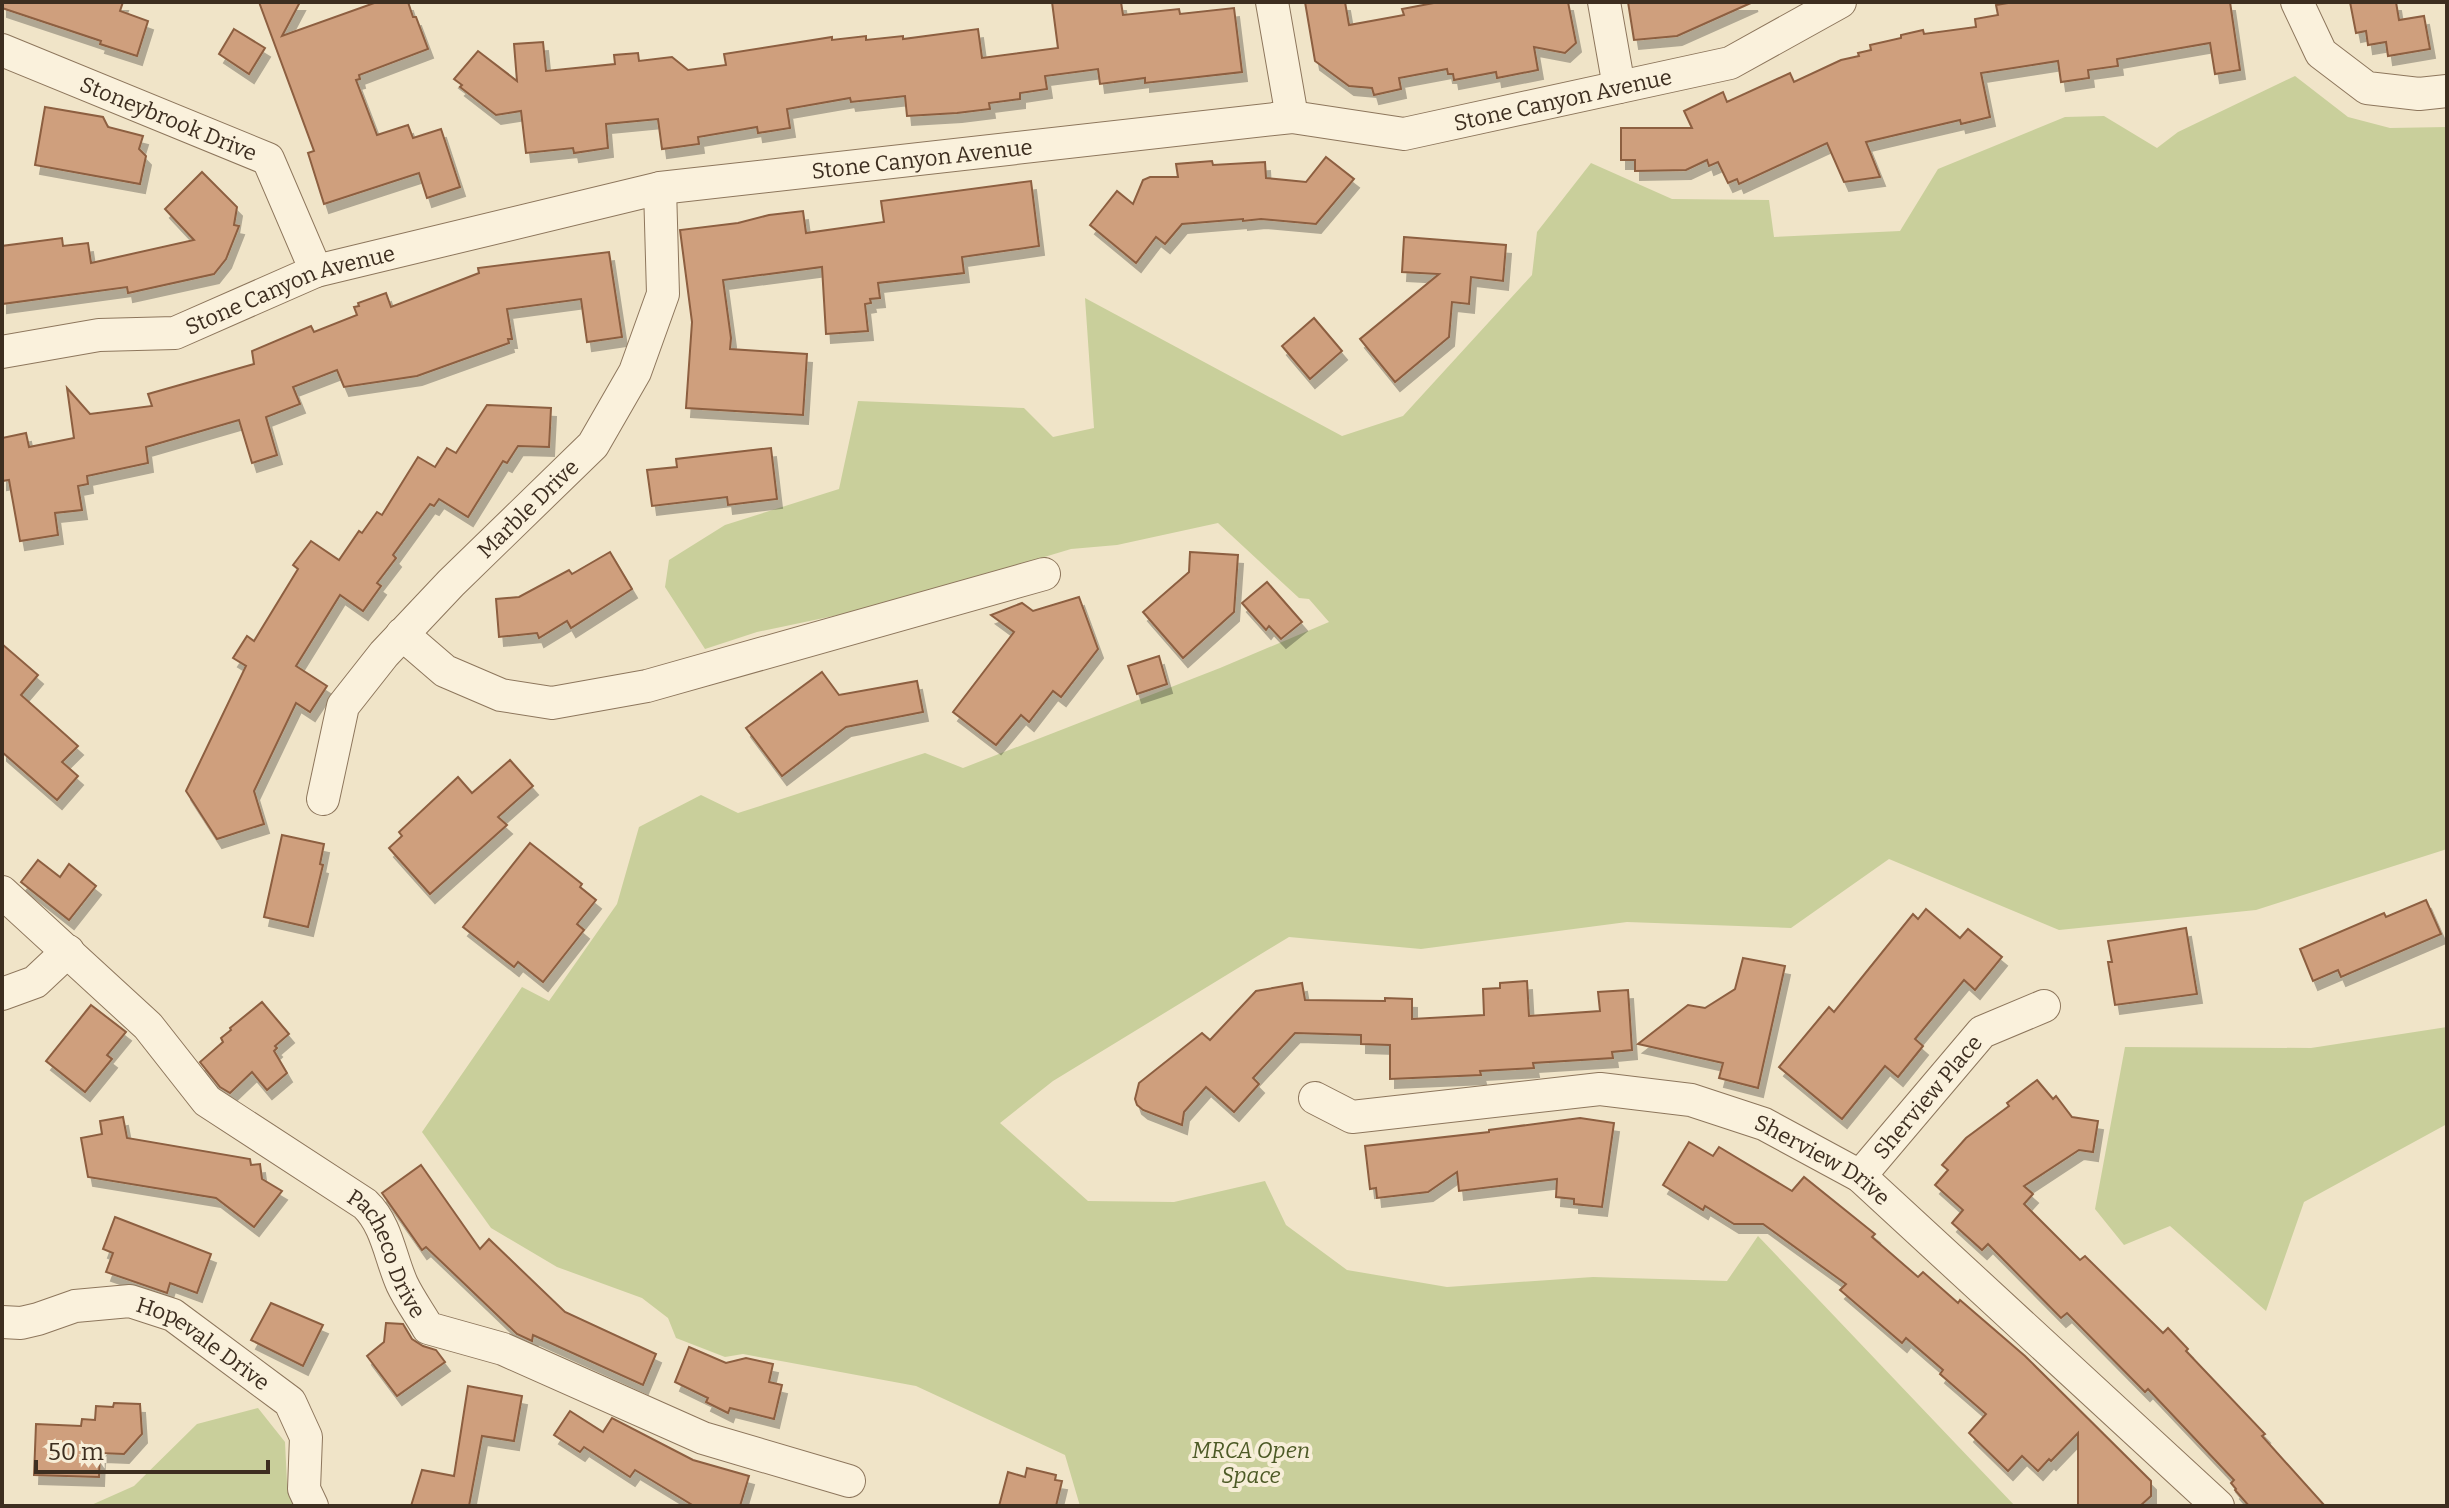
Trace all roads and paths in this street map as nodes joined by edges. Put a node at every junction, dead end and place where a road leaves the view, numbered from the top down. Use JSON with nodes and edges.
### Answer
{"nodes":[{"id":1,"x":1272,"y":2,"type":"edge"},
{"id":2,"x":1604,"y":2,"type":"edge"},
{"id":3,"x":1840,"y":2,"type":"edge"},
{"id":4,"x":2297,"y":2,"type":"edge"},
{"id":5,"x":2,"y":50,"type":"edge"},
{"id":6,"x":1619,"y":87,"type":"junction"},
{"id":7,"x":2447,"y":91,"type":"edge"},
{"id":8,"x":1292,"y":117,"type":"junction"},
{"id":9,"x":660,"y":188,"type":"junction"},
{"id":10,"x":316,"y":271,"type":"junction"},
{"id":11,"x":2,"y":352,"type":"edge"},
{"id":12,"x":1044,"y":574,"type":"dead end"},
{"id":13,"x":402,"y":634,"type":"junction"},
{"id":14,"x":323,"y":799,"type":"dead end"},
{"id":15,"x":2,"y":892,"type":"edge"},
{"id":16,"x":68,"y":951,"type":"junction"},
{"id":17,"x":2,"y":994,"type":"edge"},
{"id":18,"x":2044,"y":1006,"type":"dead end"},
{"id":19,"x":1315,"y":1098,"type":"dead end"},
{"id":20,"x":1860,"y":1176,"type":"junction"},
{"id":21,"x":2,"y":1322,"type":"edge"},
{"id":22,"x":849,"y":1481,"type":"dead end"},
{"id":23,"x":312,"y":1506,"type":"edge"},
{"id":24,"x":2218,"y":1506,"type":"edge"}],
"edges":[{"from":1,"to":8,"type":"street"},
{"from":2,"to":6,"type":"street"},
{"from":3,"to":6,"type":"street","name":"Stone Canyon Avenue"},
{"from":4,"to":7,"type":"street"},
{"from":5,"to":10,"type":"street","name":"Stoneybrook Drive"},
{"from":6,"to":8,"type":"street","name":"Stone Canyon Avenue"},
{"from":8,"to":9,"type":"street","name":"Stone Canyon Avenue"},
{"from":9,"to":10,"type":"street","name":"Stone Canyon Avenue"},
{"from":9,"to":13,"type":"street","name":"Marble Drive"},
{"from":10,"to":11,"type":"street","name":"Stone Canyon Avenue"},
{"from":12,"to":13,"type":"street"},
{"from":13,"to":14,"type":"street","name":"Marble Drive"},
{"from":15,"to":16,"type":"street","name":"Pacheco Drive"},
{"from":16,"to":17,"type":"street"},
{"from":16,"to":22,"type":"street","name":"Pacheco Drive"},
{"from":18,"to":20,"type":"street","name":"Sherview Place"},
{"from":19,"to":20,"type":"street","name":"Sherview Drive"},
{"from":20,"to":24,"type":"street","name":"Sherview Drive"},
{"from":21,"to":23,"type":"street","name":"Hopevale Drive"}]}
